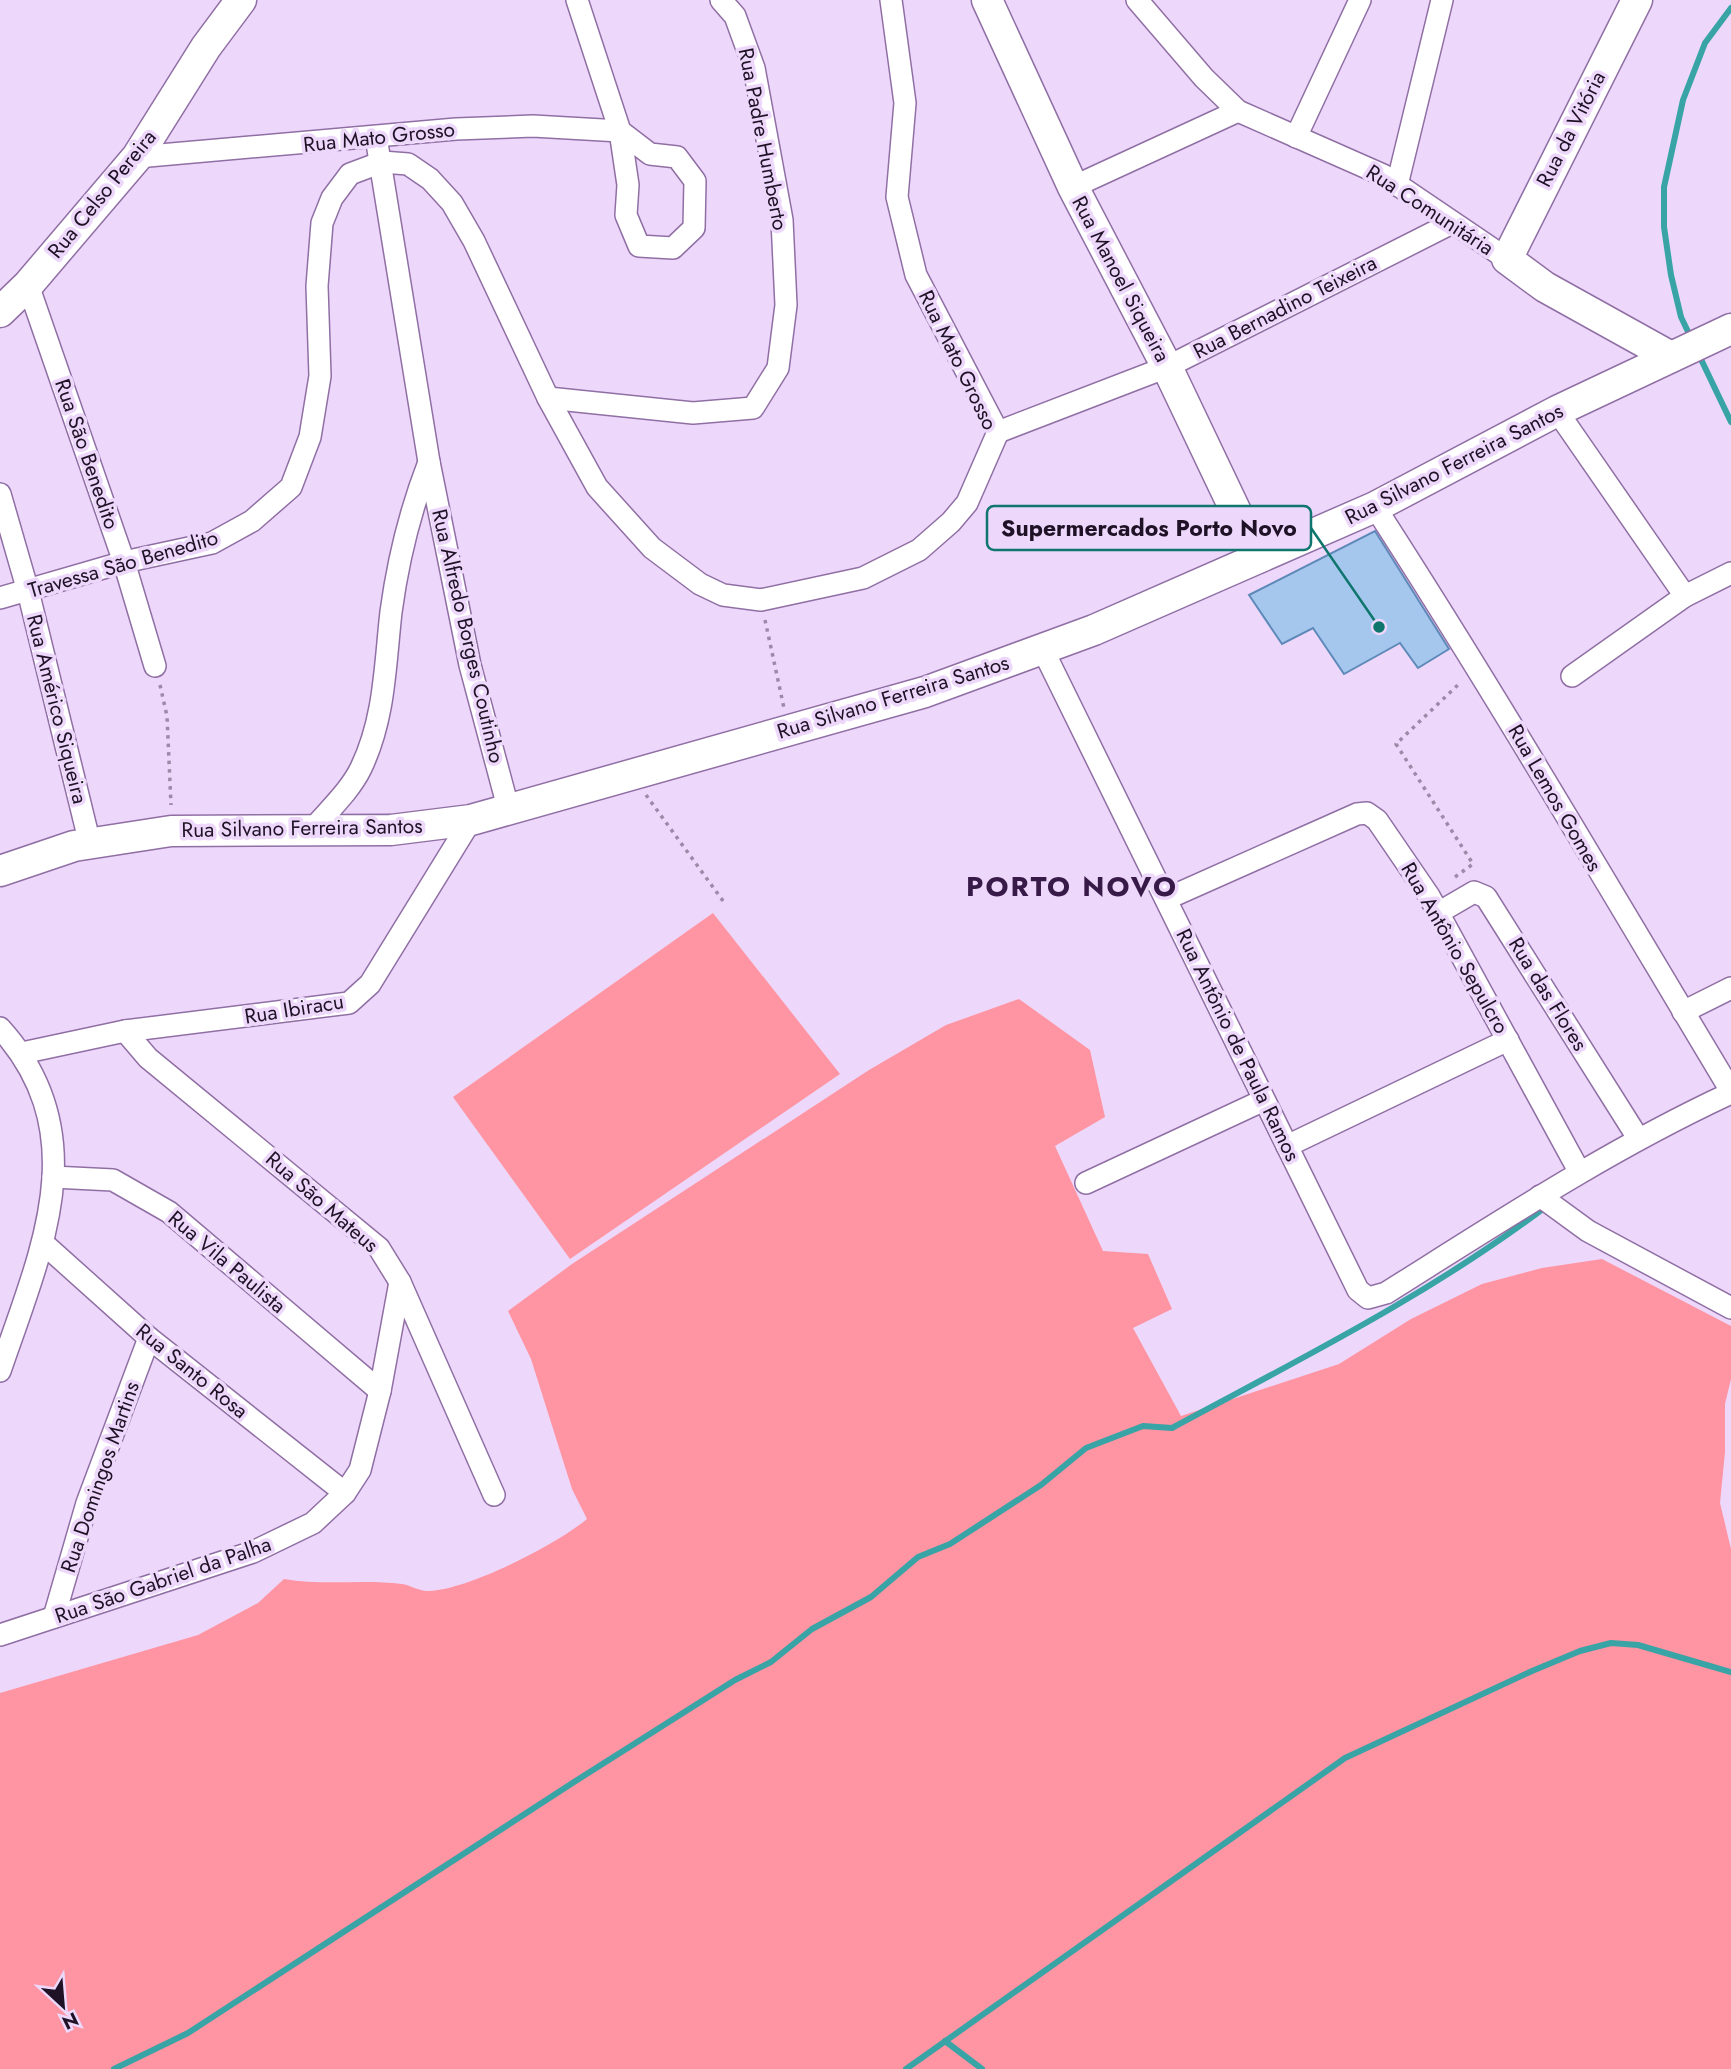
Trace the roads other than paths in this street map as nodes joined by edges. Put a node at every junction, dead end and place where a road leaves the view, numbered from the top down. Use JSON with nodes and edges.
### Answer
{"nodes":[{"id":1,"x":241,"y":0,"type":"edge"},
{"id":2,"x":577,"y":0,"type":"edge"},
{"id":3,"x":721,"y":0,"type":"edge"},
{"id":4,"x":891,"y":0,"type":"edge"},
{"id":5,"x":987,"y":0,"type":"edge"},
{"id":6,"x":1137,"y":0,"type":"edge"},
{"id":7,"x":1360,"y":0,"type":"edge"},
{"id":8,"x":1442,"y":0,"type":"edge"},
{"id":9,"x":1637,"y":0,"type":"edge"},
{"id":10,"x":1238,"y":111,"type":"junction"},
{"id":11,"x":620,"y":131,"type":"junction"},
{"id":12,"x":376,"y":137,"type":"junction"},
{"id":13,"x":1296,"y":137,"type":"junction"},
{"id":14,"x":137,"y":157,"type":"junction"},
{"id":15,"x":382,"y":162,"type":"junction"},
{"id":16,"x":1397,"y":185,"type":"junction"},
{"id":17,"x":1073,"y":187,"type":"junction"},
{"id":18,"x":1452,"y":223,"type":"junction"},
{"id":19,"x":1507,"y":259,"type":"junction"},
{"id":20,"x":27,"y":285,"type":"junction"},
{"id":21,"x":0,"y":312,"type":"edge"},
{"id":22,"x":1731,"y":329,"type":"edge"},
{"id":23,"x":1671,"y":357,"type":"junction"},
{"id":24,"x":1167,"y":366,"type":"junction"},
{"id":25,"x":548,"y":398,"type":"junction"},
{"id":26,"x":1557,"y":411,"type":"junction"},
{"id":27,"x":998,"y":432,"type":"junction"},
{"id":28,"x":429,"y":462,"type":"junction"},
{"id":29,"x":0,"y":494,"type":"edge"},
{"id":30,"x":1375,"y":507,"type":"junction"},
{"id":31,"x":1258,"y":558,"type":"junction"},
{"id":32,"x":124,"y":562,"type":"junction"},
{"id":33,"x":1731,"y":573,"type":"edge"},
{"id":34,"x":28,"y":591,"type":"junction"},
{"id":35,"x":1685,"y":596,"type":"junction"},
{"id":36,"x":0,"y":598,"type":"edge"},
{"id":37,"x":1044,"y":650,"type":"junction"},
{"id":38,"x":155,"y":666,"type":"road end"},
{"id":39,"x":1572,"y":676,"type":"dead end"},
{"id":40,"x":509,"y":811,"type":"junction"},
{"id":41,"x":471,"y":820,"type":"junction"},
{"id":42,"x":311,"y":831,"type":"junction"},
{"id":43,"x":90,"y":844,"type":"junction"},
{"id":44,"x":0,"y":871,"type":"edge"},
{"id":45,"x":1166,"y":899,"type":"junction"},
{"id":46,"x":1434,"y":904,"type":"junction"},
{"id":47,"x":1731,"y":988,"type":"edge"},
{"id":48,"x":1683,"y":1012,"type":"junction"},
{"id":49,"x":0,"y":1028,"type":"edge"},
{"id":50,"x":125,"y":1031,"type":"junction"},
{"id":51,"x":1508,"y":1040,"type":"junction"},
{"id":52,"x":22,"y":1052,"type":"junction"},
{"id":53,"x":1731,"y":1092,"type":"edge"},
{"id":54,"x":1264,"y":1100,"type":"junction"},
{"id":55,"x":1638,"y":1138,"type":"junction"},
{"id":56,"x":1287,"y":1146,"type":"junction"},
{"id":57,"x":1579,"y":1171,"type":"junction"},
{"id":58,"x":53,"y":1177,"type":"junction"},
{"id":59,"x":1086,"y":1182,"type":"dead end"},
{"id":60,"x":1540,"y":1196,"type":"junction"},
{"id":61,"x":43,"y":1243,"type":"junction"},
{"id":62,"x":400,"y":1282,"type":"junction"},
{"id":63,"x":1731,"y":1308,"type":"edge"},
{"id":64,"x":149,"y":1338,"type":"junction"},
{"id":65,"x":0,"y":1371,"type":"edge"},
{"id":66,"x":380,"y":1391,"type":"junction"},
{"id":67,"x":345,"y":1493,"type":"junction"},
{"id":68,"x":494,"y":1495,"type":"dead end"},
{"id":69,"x":54,"y":1617,"type":"junction"},
{"id":70,"x":0,"y":1635,"type":"edge"}],
"edges":[{"from":1,"to":14,"type":"street","name":"Rua Celso Pereira"},
{"from":2,"to":11,"type":"street"},
{"from":3,"to":25,"type":"street","name":"Rua Padre Humberto"},
{"from":4,"to":27,"type":"street","name":"Rua Mato Grosso"},
{"from":5,"to":17,"type":"street","name":"Rua Manoel Siqueira"},
{"from":6,"to":10,"type":"street","name":"Rua Comunitária"},
{"from":7,"to":13,"type":"street"},
{"from":8,"to":16,"type":"street"},
{"from":9,"to":19,"type":"street","name":"Rua da Vitória"},
{"from":10,"to":13,"type":"street","name":"Rua Comunitária"},
{"from":10,"to":17,"type":"street"},
{"from":11,"to":11,"type":"street"},
{"from":11,"to":12,"type":"street","name":"Rua Mato Grosso"},
{"from":12,"to":14,"type":"street","name":"Rua Mato Grosso"},
{"from":12,"to":15,"type":"street","name":"Rua Alfredo Borges Coutinho"},
{"from":13,"to":16,"type":"street","name":"Rua Comunitária"},
{"from":14,"to":20,"type":"street","name":"Rua Celso Pereira"},
{"from":15,"to":25,"type":"street","name":"Rua Mato Grosso"},
{"from":15,"to":28,"type":"street","name":"Rua Alfredo Borges Coutinho"},
{"from":15,"to":32,"type":"street","name":"Travessa São Benedito"},
{"from":16,"to":18,"type":"street","name":"Rua Comunitária"},
{"from":17,"to":24,"type":"street","name":"Rua Manoel Siqueira"},
{"from":18,"to":19,"type":"street","name":"Rua Comunitária"},
{"from":18,"to":24,"type":"street","name":"Rua Bernadino Teixeira"},
{"from":19,"to":23,"type":"street","name":"Rua Comunitária"},
{"from":20,"to":21,"type":"street","name":"Rua Celso Pereira"},
{"from":20,"to":32,"type":"street","name":"Rua São Benedito"},
{"from":22,"to":23,"type":"street","name":"Rua Silvano Ferreira Santos"},
{"from":23,"to":26,"type":"street","name":"Rua Silvano Ferreira Santos"},
{"from":24,"to":27,"type":"street","name":"Rua Bernadino Teixeira"},
{"from":24,"to":31,"type":"street","name":"Rua Manoel Siqueira"},
{"from":25,"to":27,"type":"street","name":"Rua Mato Grosso"},
{"from":26,"to":30,"type":"street","name":"Rua Silvano Ferreira Santos"},
{"from":26,"to":35,"type":"street"},
{"from":28,"to":40,"type":"street","name":"Rua Alfredo Borges Coutinho"},
{"from":28,"to":42,"type":"street","name":"Rua Alfredo Borges Coutinho"},
{"from":29,"to":34,"type":"street","name":"Rua Américo Siqueira"},
{"from":30,"to":31,"type":"street","name":"Rua Silvano Ferreira Santos"},
{"from":30,"to":48,"type":"street","name":"Rua Lemos Gomes"},
{"from":31,"to":37,"type":"street","name":"Rua Silvano Ferreira Santos"},
{"from":32,"to":34,"type":"street","name":"Travessa São Benedito"},
{"from":32,"to":38,"type":"street","name":"Rua São Benedito"},
{"from":33,"to":35,"type":"street"},
{"from":34,"to":36,"type":"street","name":"Travessa São Benedito"},
{"from":34,"to":43,"type":"street","name":"Rua Américo Siqueira"},
{"from":35,"to":39,"type":"street"},
{"from":37,"to":40,"type":"street","name":"Rua Silvano Ferreira Santos"},
{"from":37,"to":45,"type":"street","name":"Rua Antônio de Paula Ramos"},
{"from":40,"to":41,"type":"street","name":"Rua Silvano Ferreira Santos"},
{"from":41,"to":42,"type":"street","name":"Rua Silvano Ferreira Santos"},
{"from":41,"to":50,"type":"street","name":"Rua Ibiracu"},
{"from":42,"to":43,"type":"street","name":"Rua Silvano Ferreira Santos"},
{"from":43,"to":44,"type":"street","name":"Rua Silvano Ferreira Santos"},
{"from":45,"to":46,"type":"street","name":"Rua Antônio Sepulcro"},
{"from":45,"to":54,"type":"street","name":"Rua Antônio de Paula Ramos"},
{"from":46,"to":51,"type":"street","name":"Rua Antônio Sepulcro"},
{"from":46,"to":55,"type":"street","name":"Rua das Flores"},
{"from":47,"to":48,"type":"street"},
{"from":48,"to":53,"type":"street","name":"Rua Lemos Gomes"},
{"from":49,"to":52,"type":"street"},
{"from":50,"to":52,"type":"street","name":"Rua Ibiracu"},
{"from":50,"to":62,"type":"street","name":"Rua São Mateus"},
{"from":51,"to":56,"type":"street"},
{"from":51,"to":57,"type":"street","name":"Rua Antônio Sepulcro"},
{"from":52,"to":58,"type":"street"},
{"from":53,"to":55,"type":"street"},
{"from":54,"to":56,"type":"street","name":"Rua Antônio de Paula Ramos"},
{"from":54,"to":59,"type":"street"},
{"from":55,"to":57,"type":"street"},
{"from":56,"to":60,"type":"street","name":"Rua Antônio de Paula Ramos"},
{"from":57,"to":60,"type":"street"},
{"from":58,"to":61,"type":"street"},
{"from":58,"to":66,"type":"street","name":"Rua Vila Paulista"},
{"from":60,"to":63,"type":"street"},
{"from":61,"to":64,"type":"street","name":"Rua Santo Rosa"},
{"from":61,"to":65,"type":"street"},
{"from":62,"to":66,"type":"street","name":"Rua São Gabriel da Palha"},
{"from":62,"to":68,"type":"street","name":"Rua São Mateus"},
{"from":64,"to":67,"type":"street","name":"Rua Santo Rosa"},
{"from":64,"to":69,"type":"street","name":"Rua Domingos Martins"},
{"from":66,"to":67,"type":"street","name":"Rua São Gabriel da Palha"},
{"from":67,"to":69,"type":"street","name":"Rua São Gabriel da Palha"},
{"from":69,"to":70,"type":"street","name":"Rua São Gabriel da Palha"}]}
